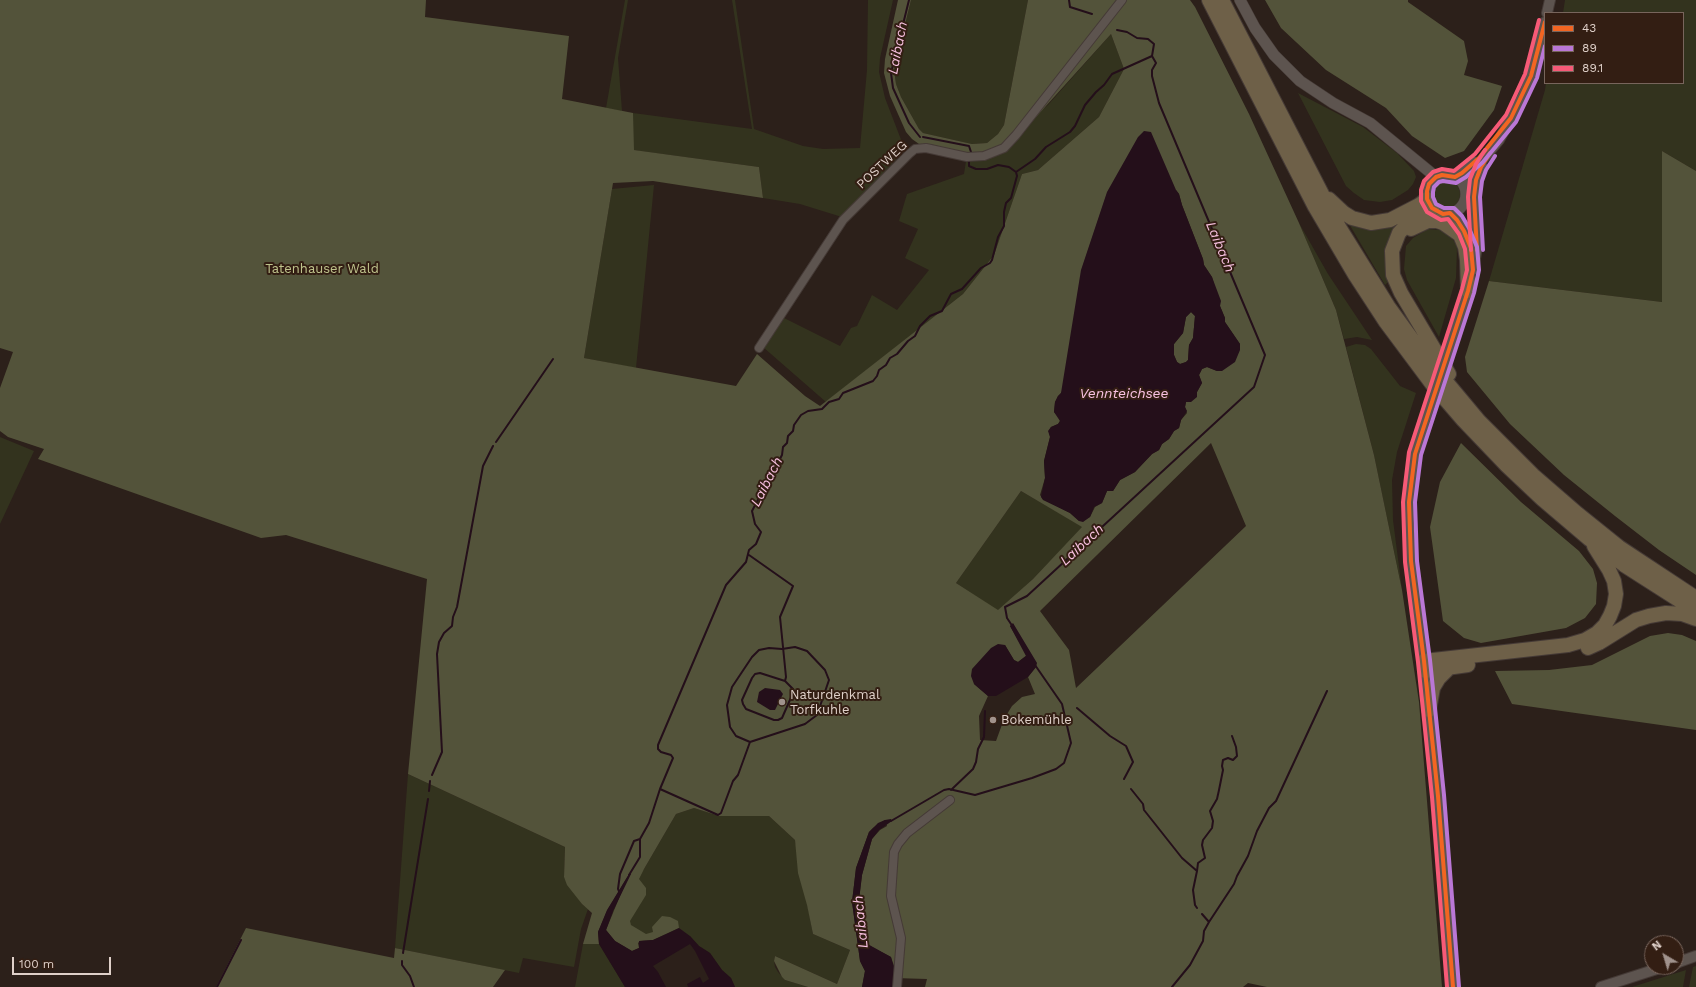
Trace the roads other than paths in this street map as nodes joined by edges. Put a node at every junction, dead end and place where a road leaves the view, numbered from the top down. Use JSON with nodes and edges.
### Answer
{"nodes":[{"id":1,"x":1122,"y":0,"type":"edge"},
{"id":2,"x":1209,"y":0,"type":"edge"},
{"id":3,"x":1222,"y":0,"type":"edge"},
{"id":4,"x":1240,"y":0,"type":"edge"},
{"id":5,"x":1550,"y":0,"type":"edge"},
{"id":6,"x":1547,"y":12,"type":"edge"},
{"id":7,"x":1544,"y":26,"type":"edge"},
{"id":8,"x":1511,"y":118,"type":"junction"},
{"id":9,"x":1499,"y":140,"type":"junction"},
{"id":10,"x":1455,"y":177,"type":"junction"},
{"id":11,"x":1433,"y":181,"type":"junction"},
{"id":12,"x":1318,"y":185,"type":"junction"},
{"id":13,"x":1464,"y":185,"type":"junction"},
{"id":14,"x":1430,"y":203,"type":"junction"},
{"id":15,"x":1455,"y":211,"type":"junction"},
{"id":16,"x":1392,"y":264,"type":"junction"},
{"id":17,"x":1473,"y":270,"type":"junction"},
{"id":18,"x":1468,"y":290,"type":"junction"},
{"id":19,"x":759,"y":348,"type":"dead end"},
{"id":20,"x":1479,"y":421,"type":"junction"},
{"id":21,"x":1589,"y":539,"type":"junction"},
{"id":22,"x":1696,"y":598,"type":"edge"},
{"id":23,"x":1696,"y":611,"type":"edge"},
{"id":24,"x":1696,"y":619,"type":"edge"},
{"id":25,"x":1425,"y":666,"type":"junction"},
{"id":26,"x":1450,"y":668,"type":"junction"},
{"id":27,"x":1429,"y":710,"type":"junction"},
{"id":28,"x":950,"y":800,"type":"dead end"},
{"id":29,"x":1696,"y":956,"type":"edge"},
{"id":30,"x":1684,"y":960,"type":"edge"},
{"id":31,"x":1644,"y":973,"type":"edge"},
{"id":32,"x":897,"y":987,"type":"edge"},
{"id":33,"x":1453,"y":987,"type":"edge"},
{"id":34,"x":1601,"y":987,"type":"edge"}],
"edges":[{"from":1,"to":19,"type":"street","name":"POSTWEG"},
{"from":2,"to":21,"type":"highway"},
{"from":3,"to":12,"type":"highway"},
{"from":4,"to":11,"type":"main road"},
{"from":5,"to":6,"type":"street"},
{"from":7,"to":8,"type":"street"},
{"from":8,"to":9,"type":"street"},
{"from":8,"to":10,"type":"street"},
{"from":9,"to":13,"type":"street"},
{"from":9,"to":17,"type":"street"},
{"from":10,"to":11,"type":"main road"},
{"from":10,"to":13,"type":"main road"},
{"from":11,"to":14,"type":"main road"},
{"from":12,"to":14,"type":"highway"},
{"from":12,"to":20,"type":"highway"},
{"from":13,"to":15,"type":"main road"},
{"from":14,"to":15,"type":"main road"},
{"from":14,"to":16,"type":"highway"},
{"from":15,"to":17,"type":"main road"},
{"from":16,"to":18,"type":"highway"},
{"from":16,"to":20,"type":"highway"},
{"from":17,"to":18,"type":"main road"},
{"from":18,"to":25,"type":"main road","bridge":true},
{"from":20,"to":22,"type":"highway"},
{"from":21,"to":23,"type":"highway"},
{"from":21,"to":25,"type":"highway"},
{"from":24,"to":26,"type":"highway"},
{"from":25,"to":26,"type":"highway"},
{"from":25,"to":27,"type":"main road"},
{"from":26,"to":27,"type":"highway"},
{"from":27,"to":33,"type":"main road"},
{"from":28,"to":32,"type":"street"},
{"from":29,"to":30,"type":"street"},
{"from":31,"to":34,"type":"street"}]}
